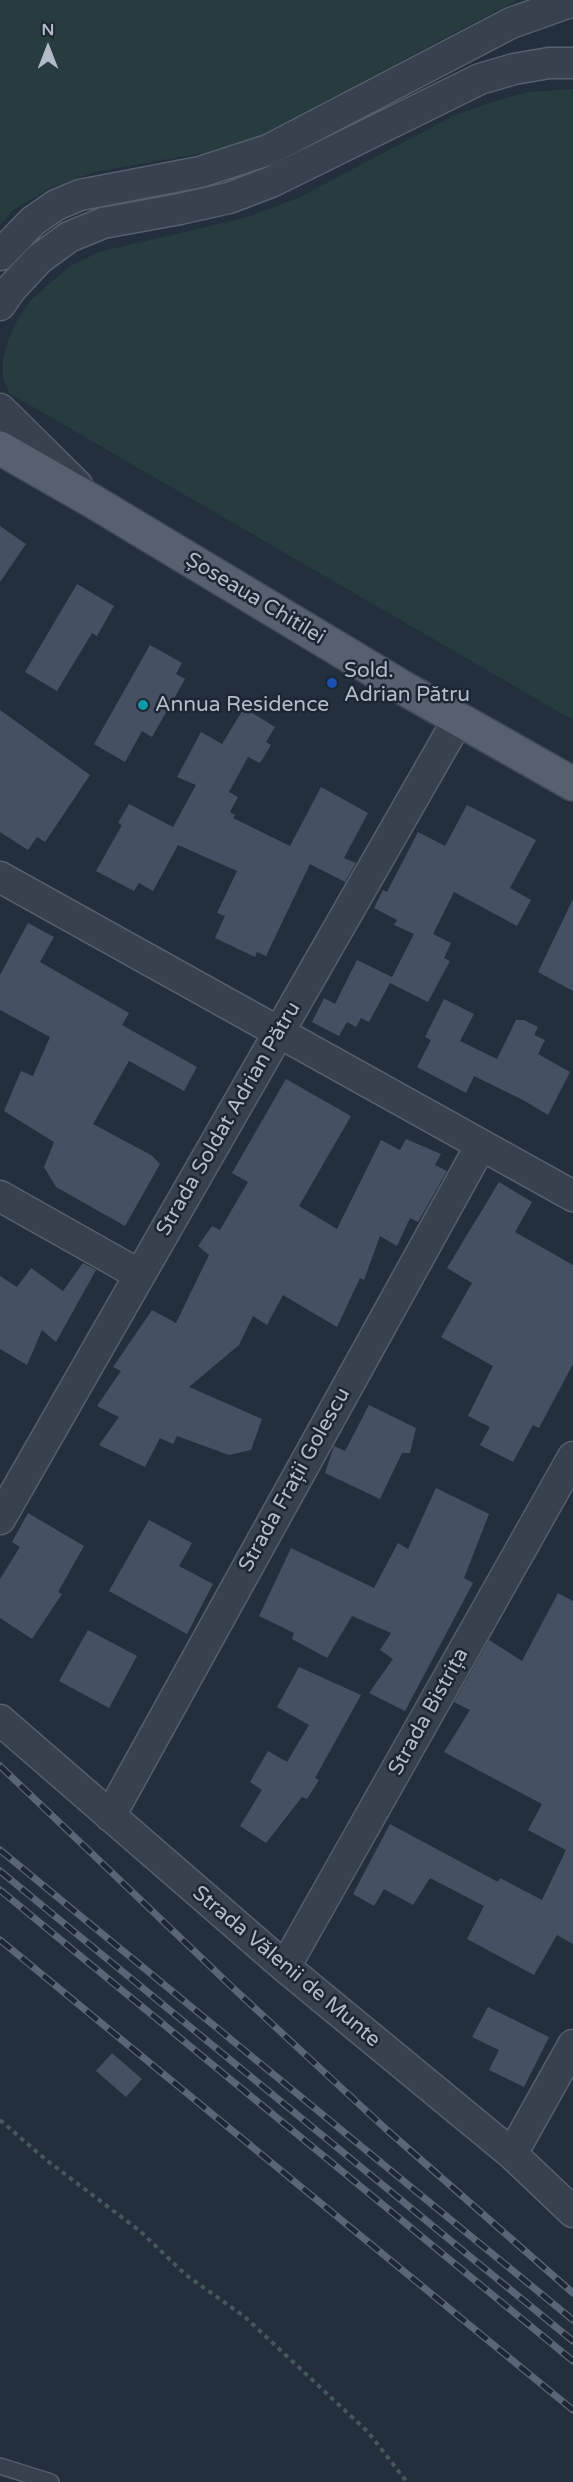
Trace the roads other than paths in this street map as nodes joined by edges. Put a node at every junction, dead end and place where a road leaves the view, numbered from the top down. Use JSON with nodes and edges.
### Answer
{"nodes":[{"id":1,"x":573,"y":1,"type":"edge"},
{"id":2,"x":573,"y":63,"type":"edge"},
{"id":3,"x":0,"y":255,"type":"edge"},
{"id":4,"x":0,"y":305,"type":"edge"},
{"id":5,"x":0,"y":409,"type":"edge"},
{"id":6,"x":0,"y":448,"type":"edge"},
{"id":7,"x":94,"y":502,"type":"junction"},
{"id":8,"x":459,"y":718,"type":"junction"},
{"id":9,"x":573,"y":784,"type":"edge"},
{"id":10,"x":0,"y":877,"type":"edge"},
{"id":11,"x":279,"y":1032,"type":"junction"},
{"id":12,"x":481,"y":1145,"type":"junction"},
{"id":13,"x":0,"y":1196,"type":"edge"},
{"id":14,"x":573,"y":1196,"type":"edge"},
{"id":15,"x":140,"y":1275,"type":"junction"},
{"id":16,"x":573,"y":1457,"type":"edge"},
{"id":17,"x":0,"y":1519,"type":"edge"},
{"id":18,"x":0,"y":1720,"type":"edge"},
{"id":19,"x":110,"y":1816,"type":"junction"},
{"id":20,"x":285,"y":1968,"type":"junction"},
{"id":21,"x":573,"y":2045,"type":"edge"},
{"id":22,"x":512,"y":2154,"type":"junction"},
{"id":23,"x":573,"y":2212,"type":"edge"},
{"id":24,"x":0,"y":2466,"type":"edge"},
{"id":25,"x":51,"y":2482,"type":"edge"}],
"edges":[{"from":1,"to":3,"type":"street"},
{"from":2,"to":4,"type":"street"},
{"from":5,"to":7,"type":"street"},
{"from":6,"to":7,"type":"main road","name":"Șoseaua Chitilei"},
{"from":7,"to":8,"type":"main road","name":"Șoseaua Chitilei"},
{"from":8,"to":9,"type":"main road","name":"Șoseaua Chitilei"},
{"from":8,"to":11,"type":"street","name":"Strada Soldat Adrian Pătru"},
{"from":10,"to":11,"type":"street"},
{"from":11,"to":12,"type":"street"},
{"from":11,"to":15,"type":"street","name":"Strada Soldat Adrian Pătru"},
{"from":12,"to":14,"type":"street"},
{"from":12,"to":19,"type":"street","name":"Strada Frații Golescu"},
{"from":13,"to":15,"type":"street"},
{"from":15,"to":17,"type":"street","name":"Strada Soldat Adrian Pătru"},
{"from":16,"to":20,"type":"street","name":"Strada Bistrița"},
{"from":18,"to":19,"type":"street","name":"Strada Vălenii de Munte"},
{"from":19,"to":20,"type":"street","name":"Strada Vălenii de Munte"},
{"from":20,"to":22,"type":"street","name":"Strada Vălenii de Munte"},
{"from":21,"to":22,"type":"street"},
{"from":22,"to":23,"type":"street","name":"Strada Vălenii de Munte"},
{"from":24,"to":25,"type":"lane"}]}
